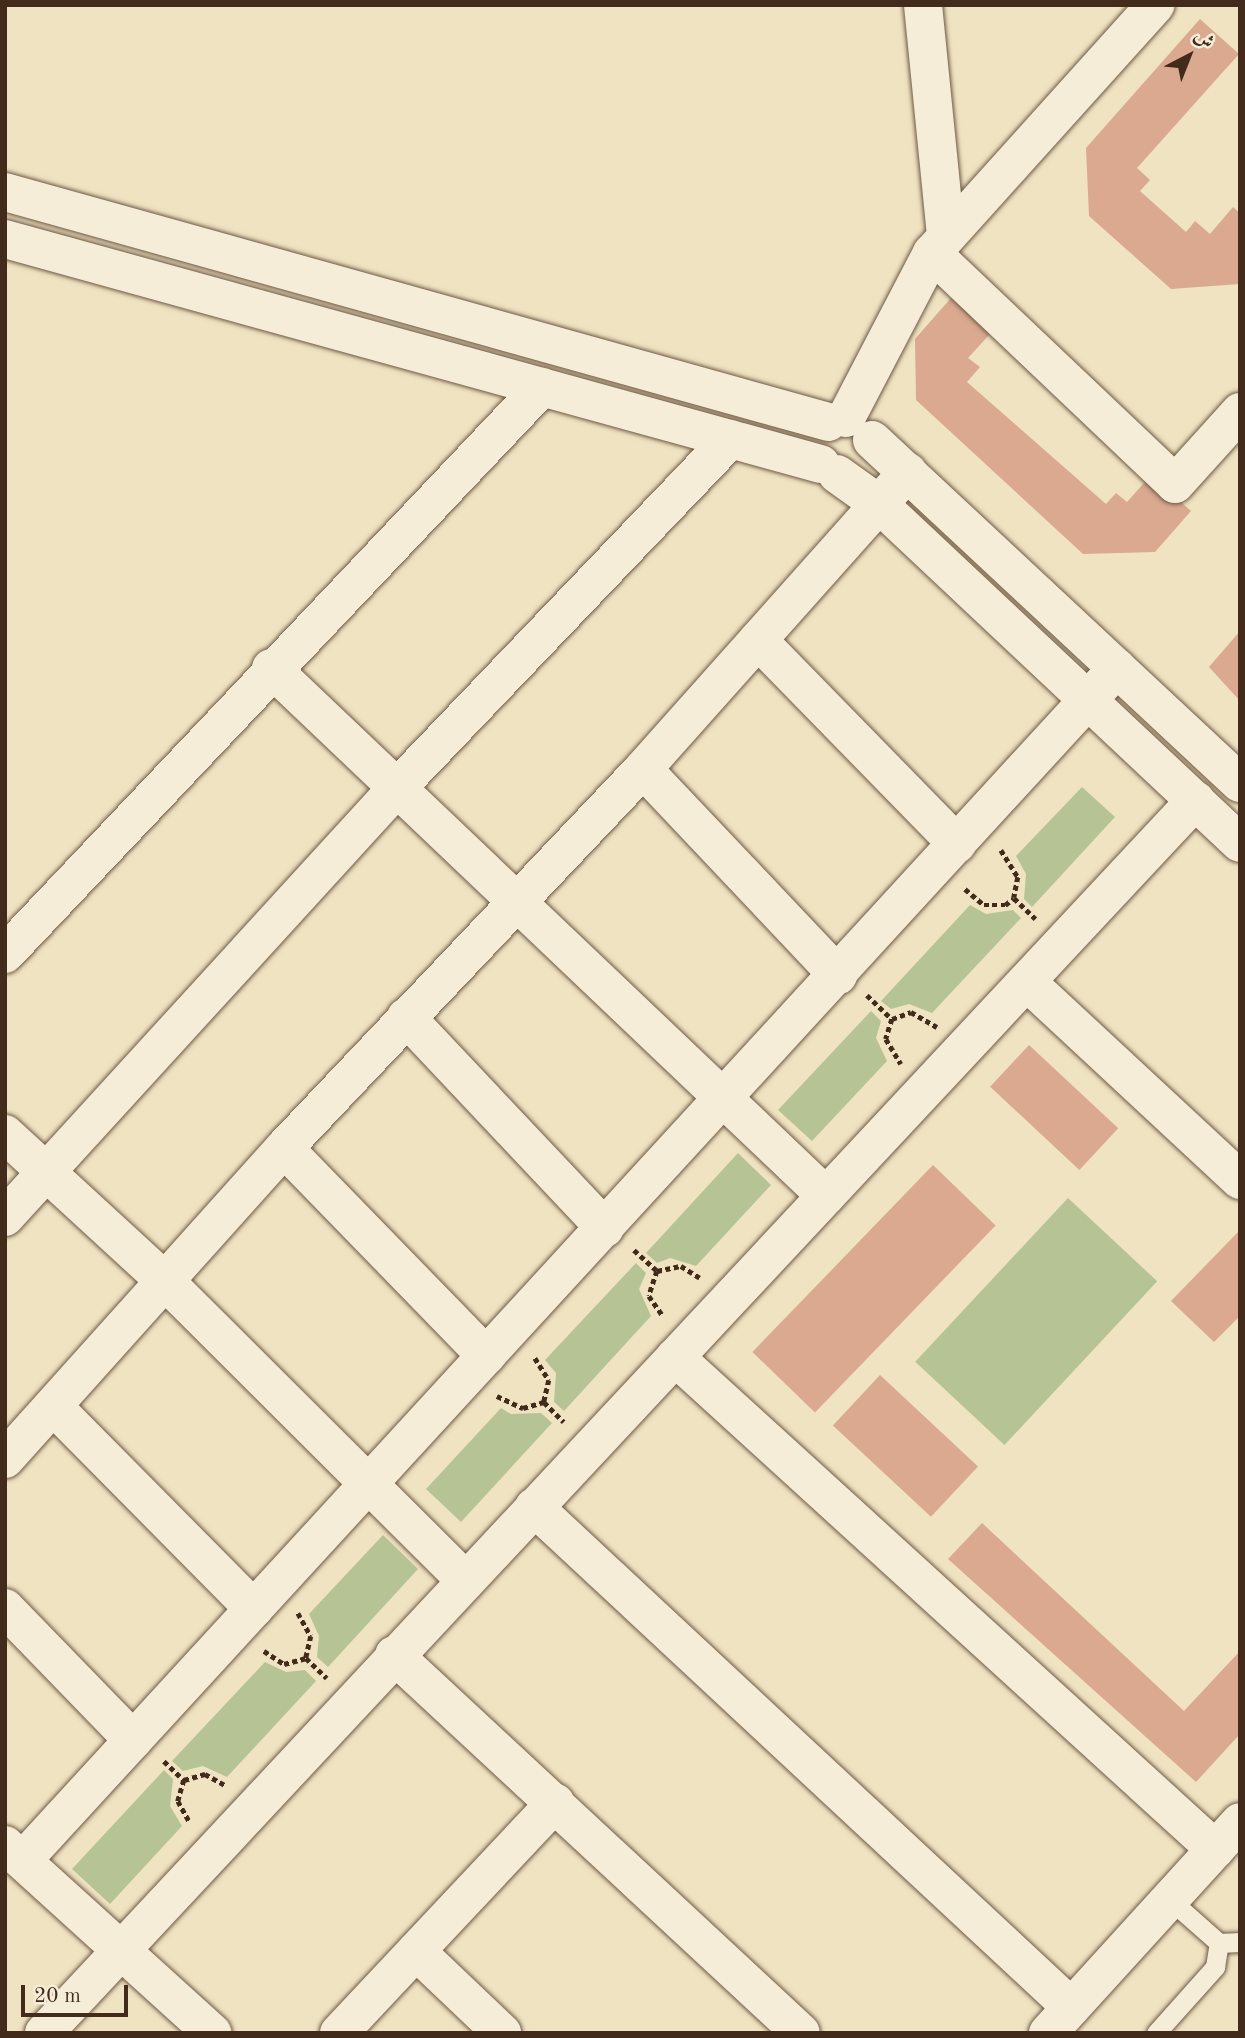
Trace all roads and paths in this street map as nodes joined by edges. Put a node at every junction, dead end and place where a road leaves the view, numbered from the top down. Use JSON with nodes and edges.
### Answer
{"nodes":[{"id":1,"x":923,"y":5,"type":"edge"},
{"id":2,"x":1155,"y":5,"type":"edge"},
{"id":3,"x":5,"y":192,"type":"edge"},
{"id":4,"x":5,"y":239,"type":"edge"},
{"id":5,"x":939,"y":244,"type":"junction"},
{"id":6,"x":542,"y":387,"type":"junction"},
{"id":7,"x":1240,"y":412,"type":"edge"},
{"id":8,"x":848,"y":426,"type":"junction"},
{"id":9,"x":730,"y":439,"type":"junction"},
{"id":10,"x":829,"y":469,"type":"junction"},
{"id":11,"x":908,"y":472,"type":"junction"},
{"id":12,"x":879,"y":504,"type":"junction"},
{"id":13,"x":758,"y":640,"type":"junction"},
{"id":14,"x":271,"y":667,"type":"junction"},
{"id":15,"x":1117,"y":668,"type":"junction"},
{"id":16,"x":1084,"y":699,"type":"junction"},
{"id":17,"x":643,"y":769,"type":"junction"},
{"id":18,"x":1240,"y":783,"type":"edge"},
{"id":19,"x":396,"y":789,"type":"junction"},
{"id":20,"x":1196,"y":800,"type":"junction"},
{"id":21,"x":1011,"y":840,"type":"dead end"},
{"id":22,"x":1240,"y":842,"type":"edge"},
{"id":23,"x":957,"y":844,"type":"junction"},
{"id":24,"x":1001,"y":850,"type":"junction"},
{"id":25,"x":992,"y":860,"type":"dead end"},
{"id":26,"x":974,"y":879,"type":"dead end"},
{"id":27,"x":965,"y":889,"type":"junction"},
{"id":28,"x":516,"y":898,"type":"junction"},
{"id":29,"x":1014,"y":898,"type":"junction"},
{"id":30,"x":956,"y":899,"type":"dead end"},
{"id":31,"x":1048,"y":912,"type":"dead end"},
{"id":32,"x":1039,"y":922,"type":"junction"},
{"id":33,"x":1030,"y":932,"type":"dead end"},
{"id":34,"x":5,"y":954,"type":"edge"},
{"id":35,"x":1027,"y":982,"type":"junction"},
{"id":36,"x":875,"y":985,"type":"dead end"},
{"id":37,"x":854,"y":991,"type":"junction"},
{"id":38,"x":406,"y":1017,"type":"junction"},
{"id":39,"x":892,"y":1019,"type":"junction"},
{"id":40,"x":949,"y":1019,"type":"dead end"},
{"id":41,"x":940,"y":1029,"type":"junction"},
{"id":42,"x":931,"y":1039,"type":"dead end"},
{"id":43,"x":913,"y":1058,"type":"dead end"},
{"id":44,"x":904,"y":1067,"type":"junction"},
{"id":45,"x":895,"y":1077,"type":"dead end"},
{"id":46,"x":721,"y":1102,"type":"junction"},
{"id":47,"x":5,"y":1134,"type":"edge"},
{"id":48,"x":284,"y":1148,"type":"junction"},
{"id":49,"x":49,"y":1171,"type":"junction"},
{"id":50,"x":1240,"y":1180,"type":"edge"},
{"id":51,"x":826,"y":1196,"type":"junction"},
{"id":52,"x":5,"y":1217,"type":"edge"},
{"id":53,"x":624,"y":1243,"type":"junction"},
{"id":54,"x":657,"y":1272,"type":"junction"},
{"id":55,"x":714,"y":1272,"type":"dead end"},
{"id":56,"x":705,"y":1282,"type":"junction"},
{"id":57,"x":167,"y":1283,"type":"junction"},
{"id":58,"x":696,"y":1292,"type":"dead end"},
{"id":59,"x":672,"y":1339,"type":"junction"},
{"id":60,"x":541,"y":1345,"type":"dead end"},
{"id":61,"x":532,"y":1354,"type":"junction"},
{"id":62,"x":504,"y":1368,"type":"junction"},
{"id":63,"x":495,"y":1394,"type":"junction"},
{"id":64,"x":544,"y":1402,"type":"junction"},
{"id":65,"x":486,"y":1403,"type":"dead end"},
{"id":66,"x":54,"y":1407,"type":"junction"},
{"id":67,"x":570,"y":1428,"type":"dead end"},
{"id":68,"x":5,"y":1459,"type":"edge"},
{"id":69,"x":367,"y":1486,"type":"junction"},
{"id":70,"x":534,"y":1507,"type":"junction"},
{"id":71,"x":464,"y":1579,"type":"junction"},
{"id":72,"x":302,"y":1601,"type":"dead end"},
{"id":73,"x":294,"y":1610,"type":"junction"},
{"id":74,"x":7,"y":1611,"type":"edge"},
{"id":75,"x":269,"y":1622,"type":"junction"},
{"id":76,"x":394,"y":1655,"type":"junction"},
{"id":77,"x":306,"y":1658,"type":"junction"},
{"id":78,"x":333,"y":1684,"type":"dead end"},
{"id":79,"x":146,"y":1748,"type":"junction"},
{"id":80,"x":184,"y":1780,"type":"junction"},
{"id":81,"x":233,"y":1791,"type":"dead end"},
{"id":82,"x":555,"y":1803,"type":"junction"},
{"id":83,"x":197,"y":1830,"type":"dead end"},
{"id":84,"x":1227,"y":1836,"type":"edge"},
{"id":85,"x":14,"y":1853,"type":"edge"},
{"id":86,"x":1167,"y":1897,"type":"junction"},
{"id":87,"x":1240,"y":1942,"type":"edge"},
{"id":88,"x":1219,"y":1943,"type":"junction"},
{"id":89,"x":120,"y":1949,"type":"junction"},
{"id":90,"x":416,"y":1951,"type":"junction"},
{"id":91,"x":1059,"y":2020,"type":"edge"},
{"id":92,"x":44,"y":2033,"type":"edge"},
{"id":93,"x":212,"y":2033,"type":"edge"},
{"id":94,"x":339,"y":2033,"type":"edge"},
{"id":95,"x":502,"y":2033,"type":"edge"},
{"id":96,"x":801,"y":2033,"type":"edge"},
{"id":97,"x":1156,"y":2033,"type":"edge"}],
"edges":[{"from":1,"to":5,"type":"street"},
{"from":2,"to":5,"type":"street"},
{"from":3,"to":8,"type":"street"},
{"from":4,"to":6,"type":"street"},
{"from":5,"to":7,"type":"street"},
{"from":5,"to":8,"type":"street"},
{"from":6,"to":9,"type":"street"},
{"from":6,"to":14,"type":"street"},
{"from":8,"to":10,"type":"street"},
{"from":8,"to":10,"type":"street"},
{"from":8,"to":11,"type":"street"},
{"from":9,"to":10,"type":"street"},
{"from":9,"to":19,"type":"street"},
{"from":10,"to":12,"type":"street"},
{"from":11,"to":12,"type":"street"},
{"from":11,"to":15,"type":"street"},
{"from":12,"to":13,"type":"street"},
{"from":12,"to":16,"type":"street"},
{"from":13,"to":17,"type":"street"},
{"from":13,"to":23,"type":"street"},
{"from":14,"to":19,"type":"street"},
{"from":14,"to":34,"type":"street"},
{"from":15,"to":16,"type":"street"},
{"from":15,"to":18,"type":"street"},
{"from":16,"to":20,"type":"street"},
{"from":16,"to":23,"type":"street"},
{"from":17,"to":28,"type":"street"},
{"from":17,"to":37,"type":"street"},
{"from":19,"to":28,"type":"street"},
{"from":19,"to":49,"type":"street"},
{"from":20,"to":22,"type":"street"},
{"from":20,"to":35,"type":"street"},
{"from":21,"to":24,"type":"path"},
{"from":23,"to":37,"type":"street"},
{"from":24,"to":25,"type":"path"},
{"from":24,"to":29,"type":"path"},
{"from":26,"to":27,"type":"path"},
{"from":27,"to":29,"type":"path"},
{"from":27,"to":30,"type":"path"},
{"from":28,"to":38,"type":"street"},
{"from":28,"to":46,"type":"street"},
{"from":29,"to":32,"type":"path"},
{"from":31,"to":32,"type":"path"},
{"from":32,"to":33,"type":"path"},
{"from":35,"to":50,"type":"street"},
{"from":35,"to":51,"type":"street"},
{"from":36,"to":37,"type":"path"},
{"from":37,"to":39,"type":"path"},
{"from":37,"to":46,"type":"street"},
{"from":38,"to":48,"type":"street"},
{"from":38,"to":53,"type":"street"},
{"from":39,"to":41,"type":"path"},
{"from":39,"to":44,"type":"path"},
{"from":40,"to":41,"type":"path"},
{"from":41,"to":42,"type":"path"},
{"from":43,"to":44,"type":"path"},
{"from":44,"to":45,"type":"path"},
{"from":46,"to":51,"type":"street"},
{"from":46,"to":53,"type":"street"},
{"from":47,"to":49,"type":"street"},
{"from":48,"to":57,"type":"street"},
{"from":48,"to":62,"type":"street"},
{"from":49,"to":52,"type":"street"},
{"from":49,"to":57,"type":"street"},
{"from":51,"to":59,"type":"street"},
{"from":53,"to":54,"type":"path"},
{"from":53,"to":62,"type":"street"},
{"from":54,"to":56,"type":"path"},
{"from":54,"to":59,"type":"path"},
{"from":55,"to":56,"type":"path"},
{"from":56,"to":58,"type":"path"},
{"from":57,"to":66,"type":"street"},
{"from":57,"to":69,"type":"street"},
{"from":59,"to":70,"type":"street"},
{"from":59,"to":84,"type":"street"},
{"from":60,"to":61,"type":"path"},
{"from":61,"to":62,"type":"path"},
{"from":61,"to":64,"type":"path"},
{"from":62,"to":63,"type":"path"},
{"from":62,"to":69,"type":"street"},
{"from":63,"to":64,"type":"path"},
{"from":63,"to":65,"type":"path"},
{"from":64,"to":67,"type":"path"},
{"from":66,"to":68,"type":"street"},
{"from":66,"to":75,"type":"street"},
{"from":69,"to":71,"type":"street"},
{"from":69,"to":75,"type":"street"},
{"from":70,"to":71,"type":"street"},
{"from":70,"to":91,"type":"street"},
{"from":71,"to":76,"type":"street"},
{"from":72,"to":73,"type":"path"},
{"from":73,"to":75,"type":"path"},
{"from":73,"to":77,"type":"path"},
{"from":74,"to":79,"type":"street"},
{"from":75,"to":77,"type":"path"},
{"from":75,"to":79,"type":"street"},
{"from":76,"to":82,"type":"street"},
{"from":76,"to":89,"type":"street"},
{"from":77,"to":78,"type":"path"},
{"from":79,"to":80,"type":"path"},
{"from":79,"to":85,"type":"street"},
{"from":80,"to":81,"type":"path"},
{"from":80,"to":83,"type":"path"},
{"from":82,"to":90,"type":"street"},
{"from":82,"to":96,"type":"street"},
{"from":84,"to":86,"type":"street"},
{"from":85,"to":89,"type":"street"},
{"from":86,"to":88,"type":"lane"},
{"from":86,"to":91,"type":"street"},
{"from":87,"to":88,"type":"lane"},
{"from":88,"to":97,"type":"lane"},
{"from":89,"to":92,"type":"street"},
{"from":89,"to":93,"type":"street"},
{"from":90,"to":94,"type":"street"},
{"from":90,"to":95,"type":"street"}]}
